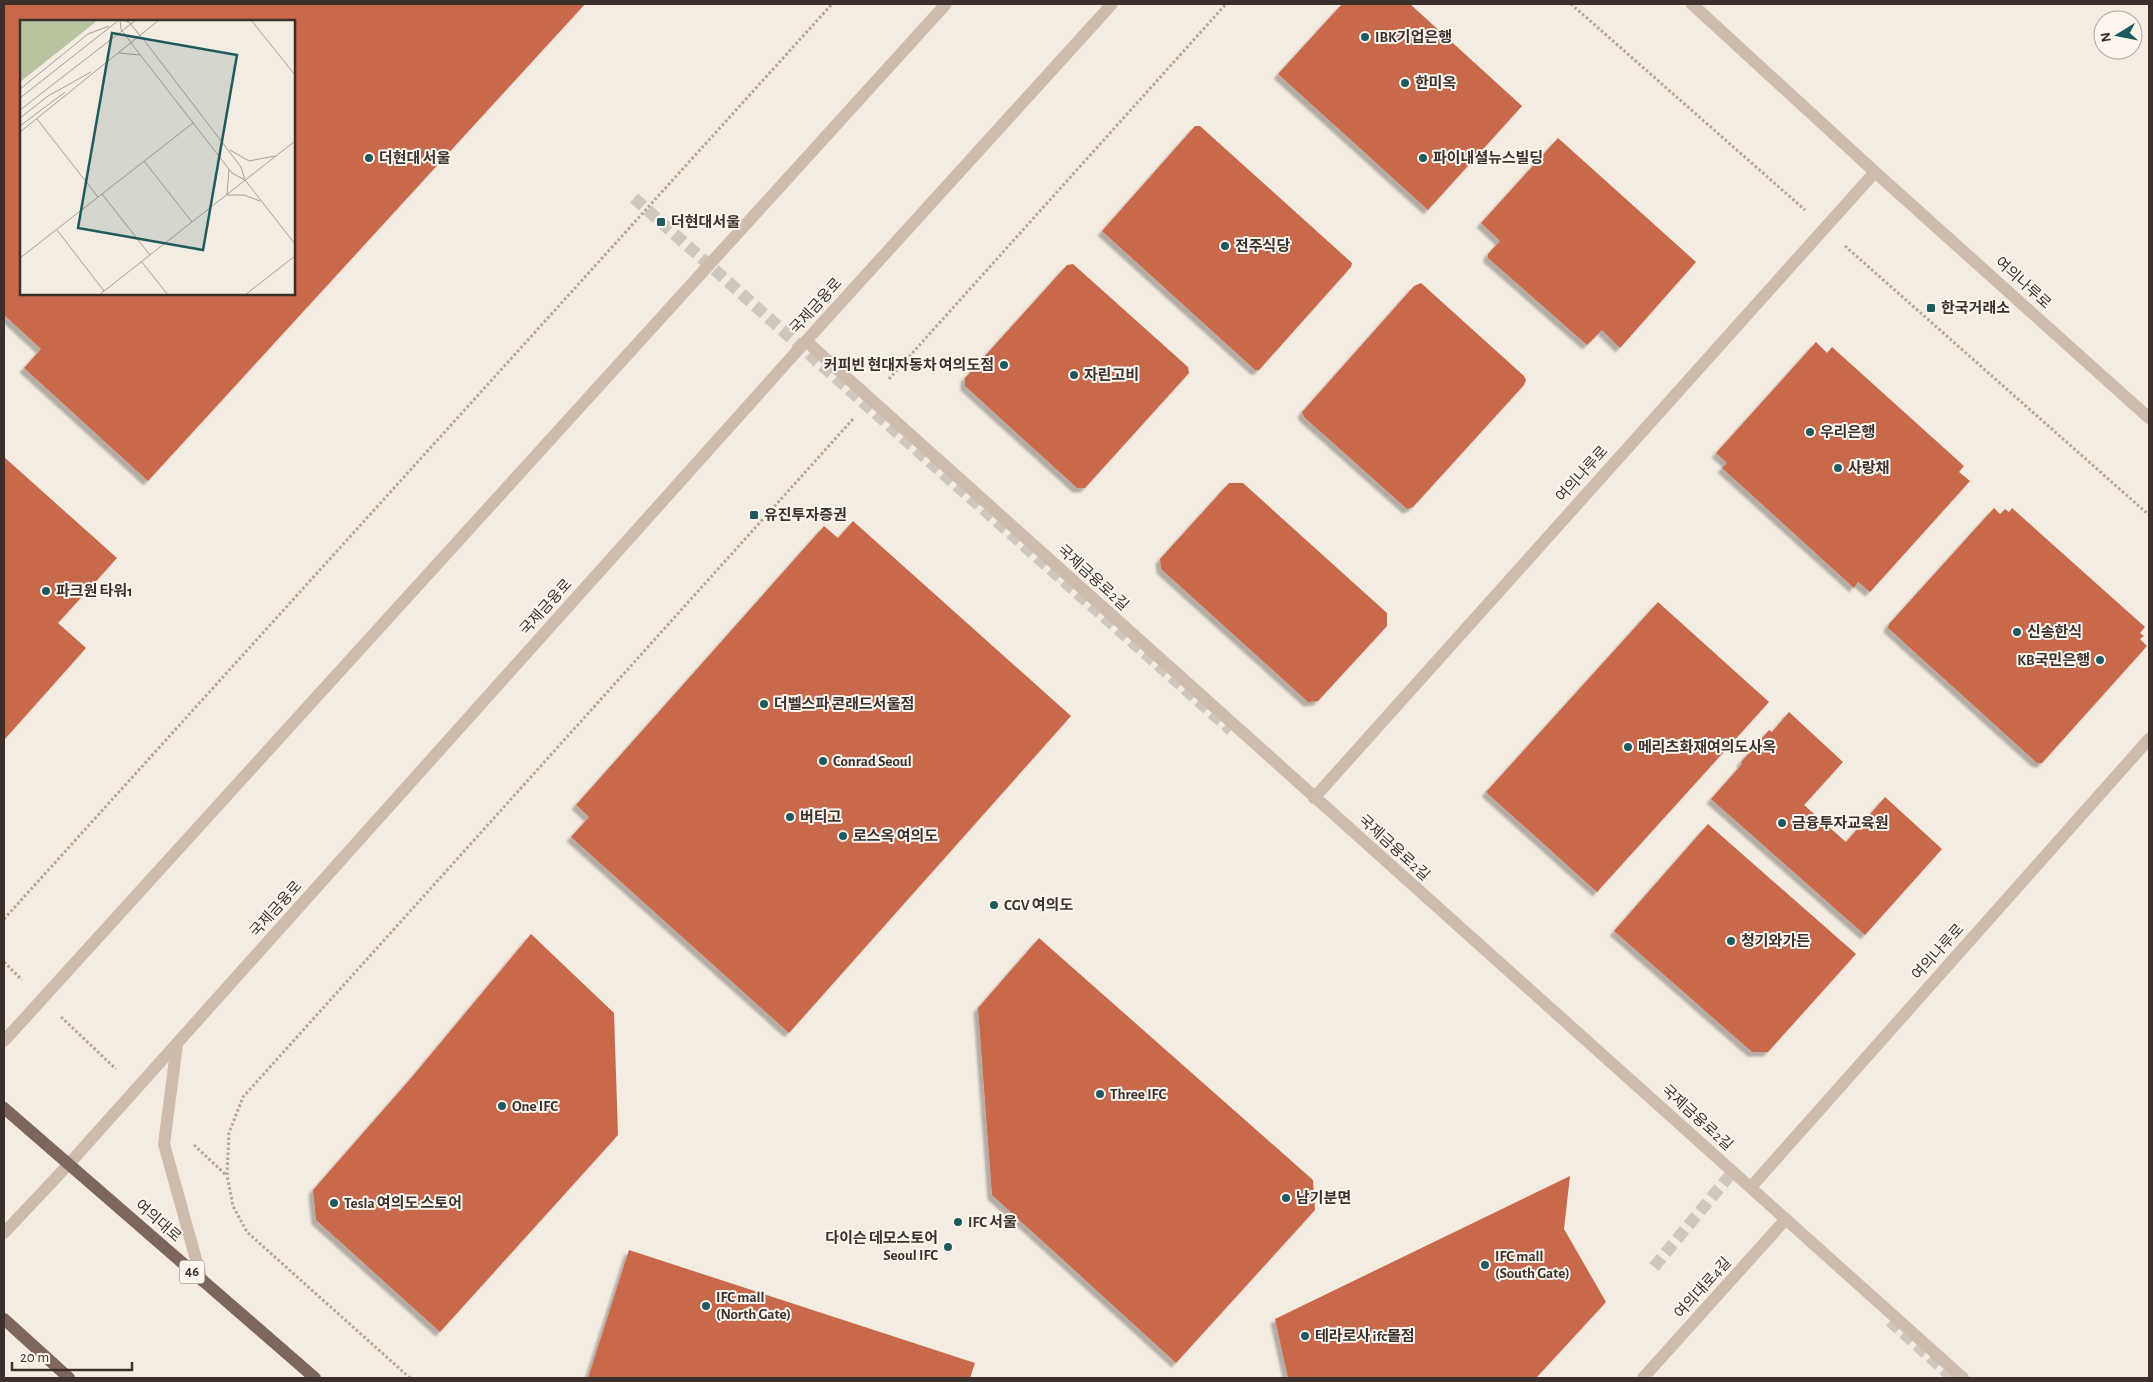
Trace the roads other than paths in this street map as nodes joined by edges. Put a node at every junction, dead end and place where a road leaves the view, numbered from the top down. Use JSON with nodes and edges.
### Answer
{"nodes":[{"id":1,"x":946,"y":4,"type":"edge"},
{"id":2,"x":1112,"y":4,"type":"edge"},
{"id":3,"x":1692,"y":4,"type":"edge"},
{"id":4,"x":1875,"y":172,"type":"junction"},
{"id":5,"x":806,"y":341,"type":"junction"},
{"id":6,"x":2149,"y":418,"type":"edge"},
{"id":7,"x":2149,"y":739,"type":"edge"},
{"id":8,"x":1314,"y":798,"type":"junction"},
{"id":9,"x":4,"y":1041,"type":"edge"},
{"id":10,"x":177,"y":1044,"type":"junction"},
{"id":11,"x":4,"y":1108,"type":"edge"},
{"id":12,"x":68,"y":1165,"type":"junction"},
{"id":13,"x":1751,"y":1187,"type":"junction"},
{"id":14,"x":1786,"y":1219,"type":"junction"},
{"id":15,"x":4,"y":1233,"type":"edge"},
{"id":16,"x":202,"y":1281,"type":"junction"},
{"id":17,"x":4,"y":1319,"type":"edge"},
{"id":18,"x":69,"y":1378,"type":"edge"},
{"id":19,"x":315,"y":1378,"type":"edge"},
{"id":20,"x":1643,"y":1378,"type":"edge"},
{"id":21,"x":1963,"y":1378,"type":"edge"}],
"edges":[{"from":1,"to":9,"type":"street"},
{"from":2,"to":5,"type":"street","name":"국제금융로"},
{"from":3,"to":4,"type":"street","name":"여의나루로"},
{"from":4,"to":6,"type":"street","name":"여의나루로"},
{"from":4,"to":8,"type":"street","name":"여의나루로"},
{"from":5,"to":8,"type":"street","name":"국제금융로2길"},
{"from":5,"to":10,"type":"street","name":"국제금융로"},
{"from":7,"to":13,"type":"street","name":"여의나루로"},
{"from":8,"to":13,"type":"street","name":"국제금융로2길"},
{"from":10,"to":12,"type":"street","name":"국제금융로"},
{"from":10,"to":16,"type":"street"},
{"from":11,"to":12,"type":"main road","name":"여의대로","number":"46"},
{"from":12,"to":15,"type":"street","name":"국제금융로"},
{"from":12,"to":16,"type":"main road","name":"여의대로","number":"46"},
{"from":13,"to":14,"type":"street","name":"국제금융로2길"},
{"from":14,"to":20,"type":"street","name":"여의대로4길"},
{"from":14,"to":21,"type":"street","name":"국제금융로2길"},
{"from":16,"to":19,"type":"main road","name":"여의대로","number":"46"},
{"from":17,"to":18,"type":"main road"}]}
